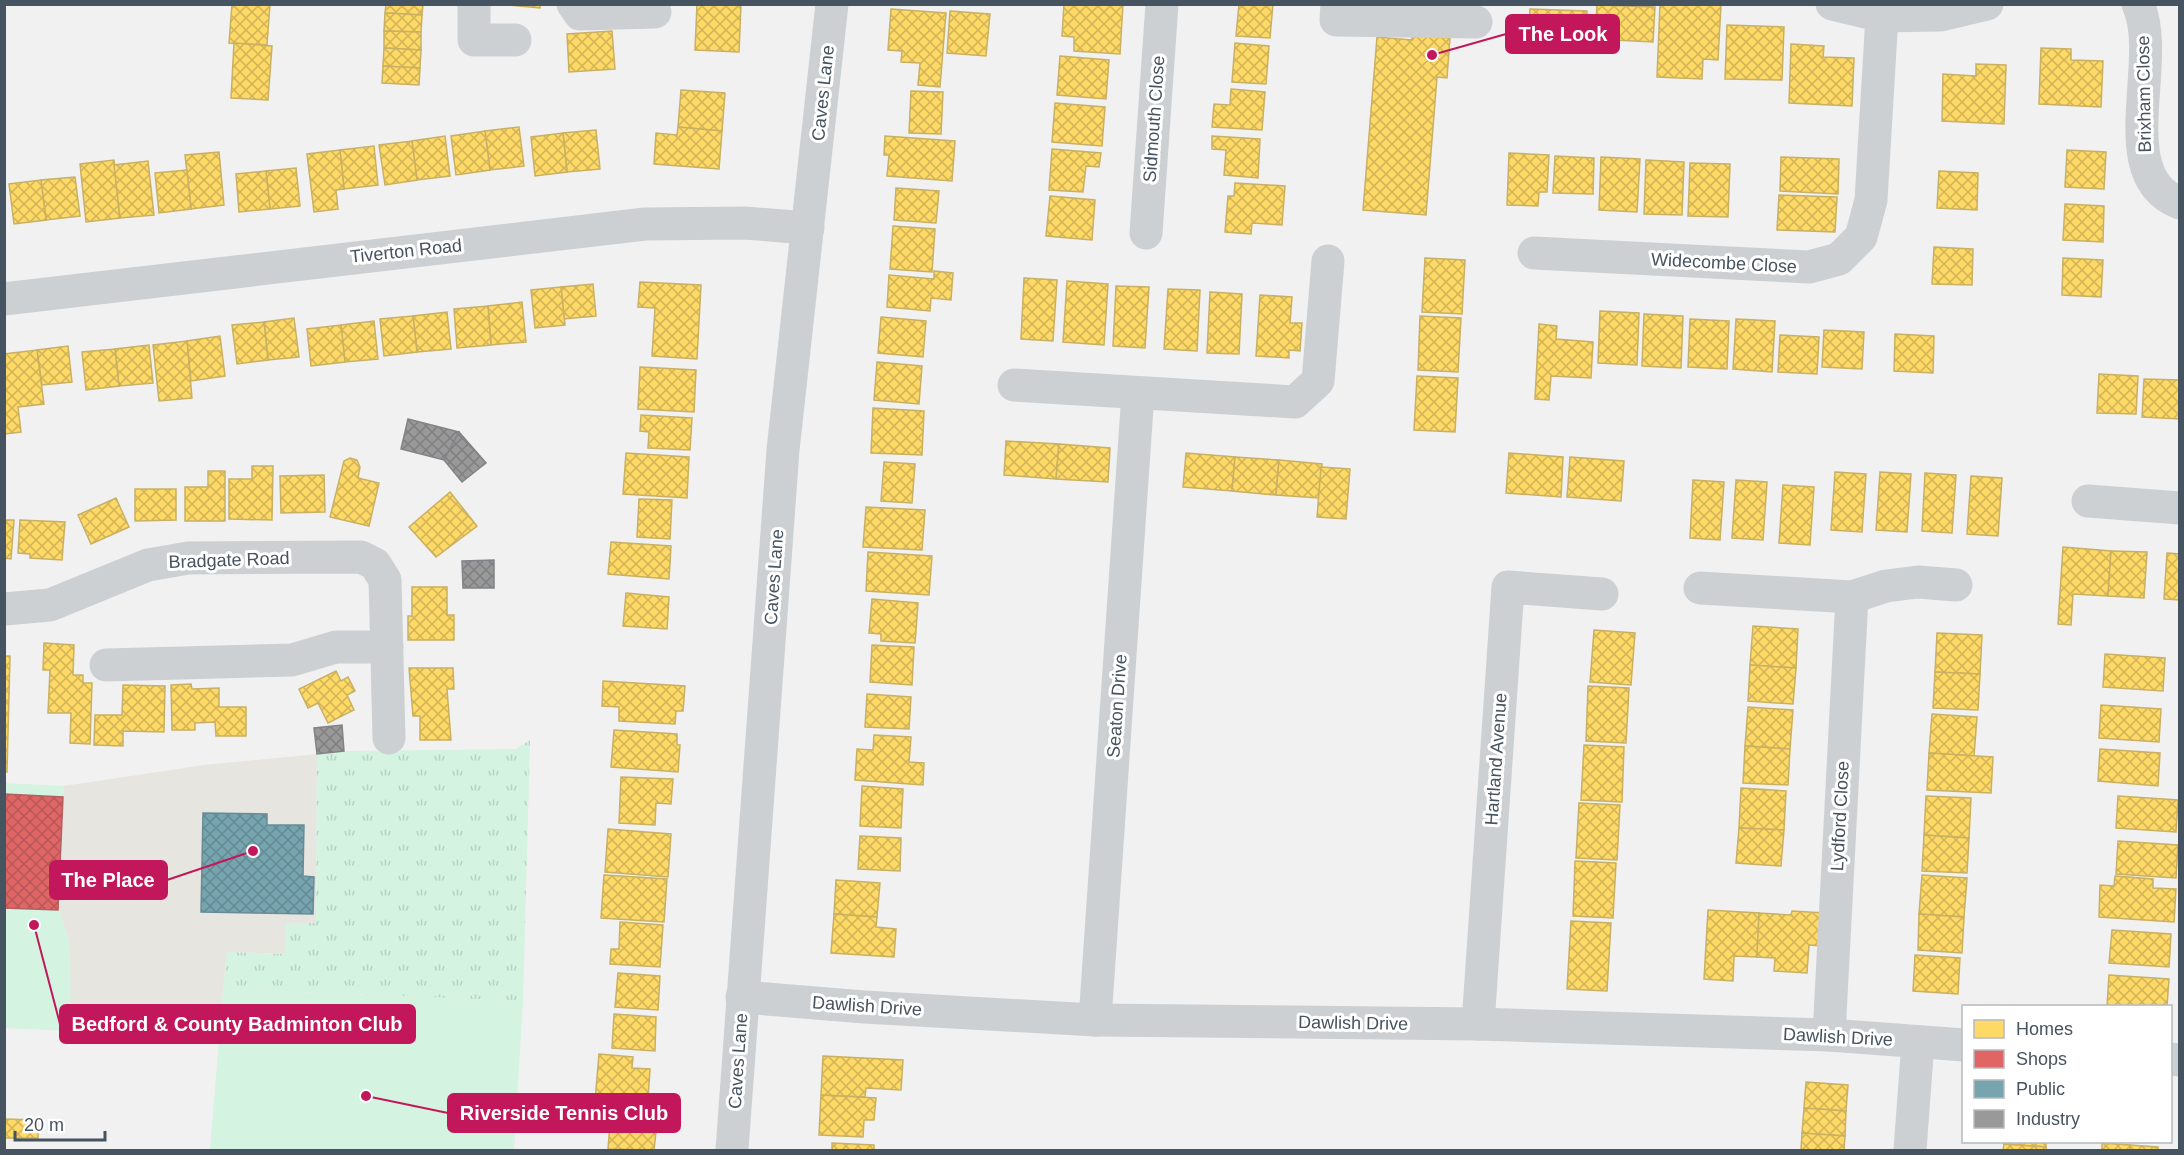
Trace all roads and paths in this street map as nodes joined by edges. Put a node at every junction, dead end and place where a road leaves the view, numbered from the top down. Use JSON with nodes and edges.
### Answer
{"nodes":[{"id":1,"x":474,"y":4,"type":"edge"},
{"id":2,"x":573,"y":4,"type":"edge"},
{"id":3,"x":832,"y":4,"type":"edge"},
{"id":4,"x":1162,"y":4,"type":"edge"},
{"id":5,"x":1337,"y":4,"type":"edge"},
{"id":6,"x":1832,"y":4,"type":"edge"},
{"id":7,"x":1987,"y":4,"type":"edge"},
{"id":8,"x":2138,"y":4,"type":"edge"},
{"id":9,"x":655,"y":12,"type":"dead end"},
{"id":10,"x":1881,"y":16,"type":"junction"},
{"id":11,"x":1476,"y":22,"type":"dead end"},
{"id":12,"x":515,"y":40,"type":"dead end"},
{"id":13,"x":2180,"y":204,"type":"edge"},
{"id":14,"x":808,"y":228,"type":"junction"},
{"id":15,"x":1146,"y":232,"type":"dead end"},
{"id":16,"x":1534,"y":253,"type":"dead end"},
{"id":17,"x":1328,"y":261,"type":"dead end"},
{"id":18,"x":4,"y":299,"type":"edge"},
{"id":19,"x":1014,"y":385,"type":"dead end"},
{"id":20,"x":1138,"y":393,"type":"junction"},
{"id":21,"x":2088,"y":501,"type":"dead end"},
{"id":22,"x":2180,"y":508,"type":"edge"},
{"id":23,"x":1956,"y":585,"type":"dead end"},
{"id":24,"x":1700,"y":588,"type":"dead end"},
{"id":25,"x":1602,"y":594,"type":"dead end"},
{"id":26,"x":1852,"y":597,"type":"junction"},
{"id":27,"x":4,"y":609,"type":"edge"},
{"id":28,"x":387,"y":647,"type":"junction"},
{"id":29,"x":106,"y":665,"type":"dead end"},
{"id":30,"x":388,"y":738,"type":"dead end"},
{"id":31,"x":742,"y":997,"type":"junction"},
{"id":32,"x":1095,"y":1020,"type":"junction"},
{"id":33,"x":1478,"y":1024,"type":"junction"},
{"id":34,"x":1829,"y":1035,"type":"junction"},
{"id":35,"x":1918,"y":1042,"type":"junction"},
{"id":36,"x":1962,"y":1045,"type":"edge"},
{"id":37,"x":732,"y":1150,"type":"edge"},
{"id":38,"x":1910,"y":1150,"type":"edge"}],
"edges":[{"from":1,"to":12,"type":"street"},
{"from":2,"to":9,"type":"street"},
{"from":3,"to":14,"type":"street","name":"Caves Lane"},
{"from":4,"to":15,"type":"street","name":"Sidmouth Close"},
{"from":5,"to":11,"type":"street"},
{"from":6,"to":10,"type":"street"},
{"from":7,"to":10,"type":"street"},
{"from":8,"to":13,"type":"street","name":"Brixham Close"},
{"from":10,"to":16,"type":"street","name":"Widecombe Close"},
{"from":14,"to":18,"type":"street","name":"Tiverton Road"},
{"from":14,"to":31,"type":"street","name":"Caves Lane"},
{"from":17,"to":20,"type":"street"},
{"from":19,"to":20,"type":"street"},
{"from":20,"to":32,"type":"street","name":"Seaton Drive"},
{"from":21,"to":22,"type":"street"},
{"from":23,"to":26,"type":"street"},
{"from":24,"to":26,"type":"street"},
{"from":25,"to":33,"type":"street","name":"Hartland Avenue"},
{"from":26,"to":34,"type":"street","name":"Lydford Close"},
{"from":27,"to":28,"type":"street","name":"Bradgate Road"},
{"from":28,"to":29,"type":"street"},
{"from":28,"to":30,"type":"street","name":"Bradgate Road"},
{"from":31,"to":32,"type":"street","name":"Dawlish Drive"},
{"from":31,"to":37,"type":"street","name":"Caves Lane"},
{"from":32,"to":33,"type":"street","name":"Dawlish Drive"},
{"from":33,"to":34,"type":"street","name":"Dawlish Drive"},
{"from":34,"to":35,"type":"street","name":"Dawlish Drive"},
{"from":35,"to":36,"type":"street","name":"Dawlish Drive"},
{"from":35,"to":38,"type":"street"}]}
